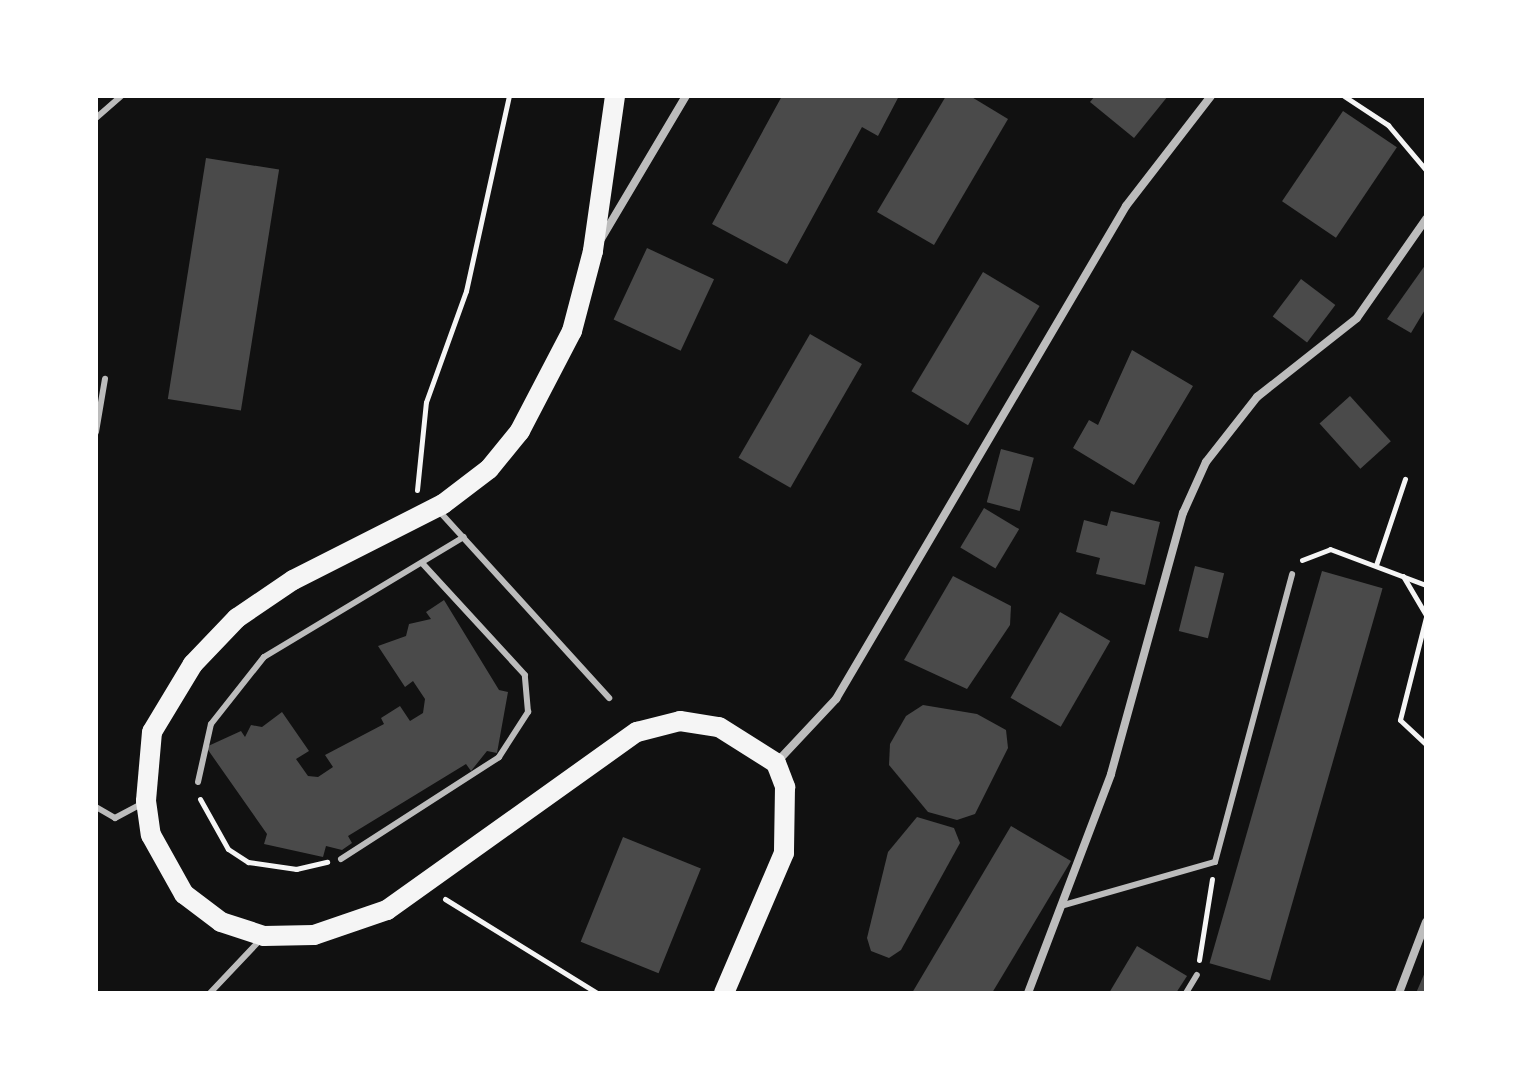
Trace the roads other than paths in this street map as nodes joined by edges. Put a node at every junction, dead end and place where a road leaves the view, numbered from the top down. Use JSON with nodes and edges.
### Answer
{"nodes":[{"id":1,"x":121,"y":96,"type":"edge"},
{"id":2,"x":615,"y":96,"type":"edge"},
{"id":3,"x":686,"y":96,"type":"edge"},
{"id":4,"x":1211,"y":96,"type":"edge"},
{"id":5,"x":96,"y":118,"type":"edge"},
{"id":6,"x":1426,"y":219,"type":"edge"},
{"id":7,"x":593,"y":251,"type":"junction"},
{"id":8,"x":105,"y":379,"type":"dead end"},
{"id":9,"x":96,"y":432,"type":"edge"},
{"id":10,"x":436,"y":507,"type":"junction"},
{"id":11,"x":464,"y":537,"type":"junction"},
{"id":12,"x":422,"y":563,"type":"junction"},
{"id":13,"x":1292,"y":574,"type":"road end"},
{"id":14,"x":609,"y":698,"type":"dead end"},
{"id":15,"x":776,"y":763,"type":"junction"},
{"id":16,"x":198,"y":782,"type":"road end"},
{"id":17,"x":146,"y":801,"type":"junction"},
{"id":18,"x":96,"y":807,"type":"edge"},
{"id":19,"x":341,"y":859,"type":"road end"},
{"id":20,"x":1064,"y":905,"type":"junction"},
{"id":21,"x":1426,"y":922,"type":"edge"},
{"id":22,"x":264,"y":936,"type":"junction"},
{"id":23,"x":1197,"y":975,"type":"road end"},
{"id":24,"x":210,"y":993,"type":"edge"},
{"id":25,"x":724,"y":993,"type":"edge"},
{"id":26,"x":1028,"y":993,"type":"edge"},
{"id":27,"x":1186,"y":993,"type":"edge"},
{"id":28,"x":1399,"y":993,"type":"edge"}],
"edges":[{"from":1,"to":5,"type":"lane"},
{"from":2,"to":7,"type":"main road"},
{"from":3,"to":7,"type":"street"},
{"from":4,"to":15,"type":"street"},
{"from":6,"to":20,"type":"street"},
{"from":7,"to":10,"type":"main road"},
{"from":8,"to":9,"type":"lane"},
{"from":10,"to":11,"type":"lane"},
{"from":10,"to":17,"type":"main road"},
{"from":11,"to":12,"type":"lane"},
{"from":11,"to":14,"type":"lane"},
{"from":12,"to":16,"type":"lane"},
{"from":12,"to":19,"type":"lane"},
{"from":13,"to":20,"type":"lane"},
{"from":15,"to":22,"type":"main road"},
{"from":15,"to":25,"type":"main road"},
{"from":17,"to":18,"type":"lane"},
{"from":17,"to":22,"type":"main road"},
{"from":20,"to":26,"type":"street"},
{"from":21,"to":28,"type":"street"},
{"from":22,"to":24,"type":"lane"},
{"from":23,"to":27,"type":"lane"}]}
